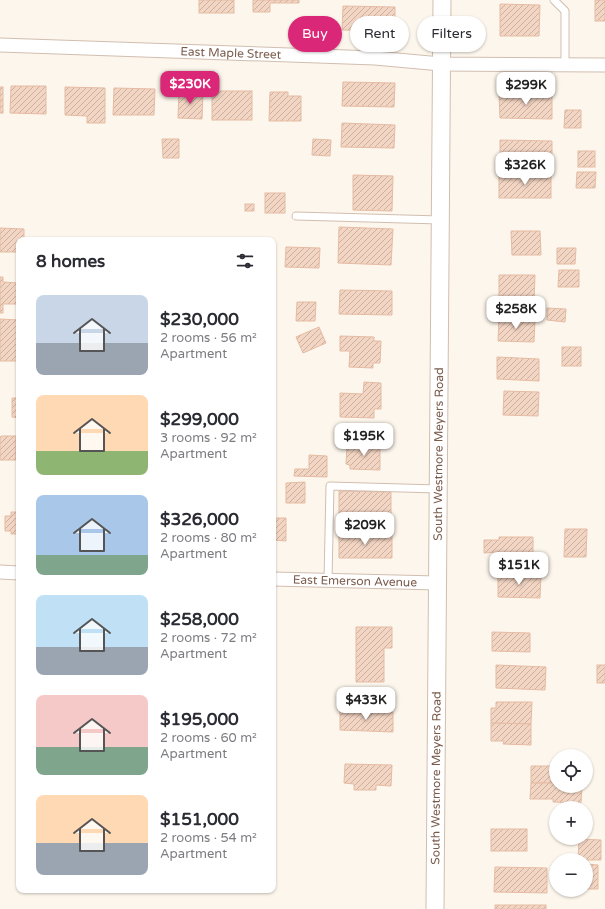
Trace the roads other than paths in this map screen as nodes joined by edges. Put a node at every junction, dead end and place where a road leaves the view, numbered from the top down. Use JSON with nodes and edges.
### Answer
{"nodes":[{"id":1,"x":442,"y":0,"type":"edge"},
{"id":2,"x":554,"y":0,"type":"edge"},
{"id":3,"x":0,"y":45,"type":"edge"},
{"id":4,"x":441,"y":64,"type":"junction"},
{"id":5,"x":565,"y":65,"type":"junction"},
{"id":6,"x":605,"y":65,"type":"edge"},
{"id":7,"x":296,"y":216,"type":"dead end"},
{"id":8,"x":440,"y":220,"type":"junction"},
{"id":9,"x":438,"y":489,"type":"junction"},
{"id":10,"x":0,"y":572,"type":"edge"},
{"id":11,"x":16,"y":573,"type":"edge"},
{"id":12,"x":276,"y":579,"type":"edge"},
{"id":13,"x":328,"y":581,"type":"junction"},
{"id":14,"x":437,"y":583,"type":"junction"},
{"id":15,"x":435,"y":909,"type":"edge"}],
"edges":[{"from":1,"to":4,"type":"street","name":"South Westmore Meyers Road"},
{"from":2,"to":5,"type":"lane"},
{"from":3,"to":4,"type":"street","name":"East Maple Street"},
{"from":4,"to":5,"type":"street","name":"East Maple Street"},
{"from":4,"to":8,"type":"street","name":"South Westmore Meyers Road"},
{"from":5,"to":6,"type":"street","name":"East Maple Street"},
{"from":7,"to":8,"type":"lane"},
{"from":8,"to":9,"type":"street","name":"South Westmore Meyers Road"},
{"from":9,"to":13,"type":"lane"},
{"from":9,"to":14,"type":"street","name":"South Westmore Meyers Road"},
{"from":10,"to":11,"type":"street"},
{"from":12,"to":13,"type":"street","name":"East Emerson Avenue"},
{"from":13,"to":14,"type":"street","name":"East Emerson Avenue"},
{"from":14,"to":15,"type":"street","name":"South Westmore Meyers Road"}]}
